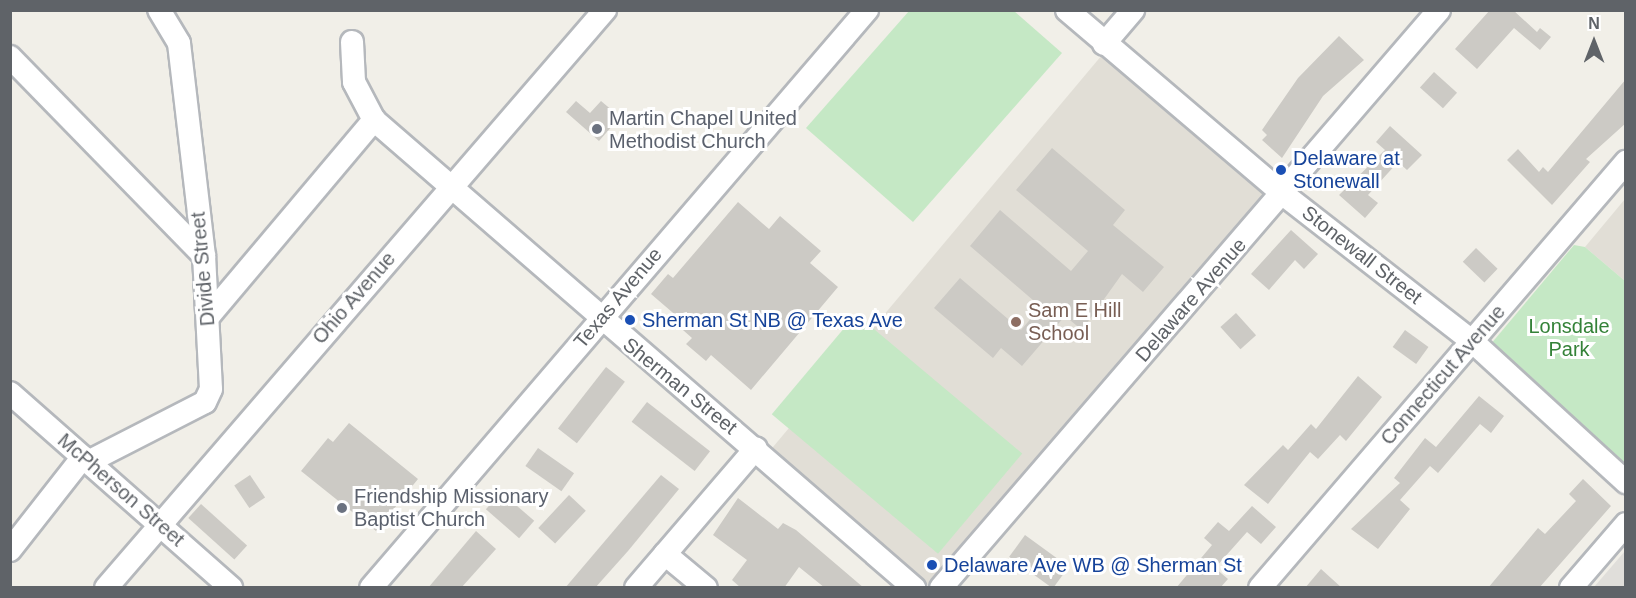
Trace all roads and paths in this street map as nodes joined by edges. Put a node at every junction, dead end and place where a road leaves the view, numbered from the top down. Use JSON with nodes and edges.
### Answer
{"nodes":[{"id":1,"x":159,"y":10,"type":"edge"},
{"id":2,"x":605,"y":10,"type":"edge"},
{"id":3,"x":867,"y":10,"type":"edge"},
{"id":4,"x":1067,"y":10,"type":"edge"},
{"id":5,"x":1133,"y":10,"type":"edge"},
{"id":6,"x":1439,"y":10,"type":"edge"},
{"id":7,"x":351,"y":42,"type":"dead end"},
{"id":8,"x":1104,"y":44,"type":"junction"},
{"id":9,"x":10,"y":57,"type":"edge"},
{"id":10,"x":374,"y":120,"type":"junction"},
{"id":11,"x":1626,"y":162,"type":"edge"},
{"id":12,"x":452,"y":184,"type":"junction"},
{"id":13,"x":1283,"y":194,"type":"junction"},
{"id":14,"x":204,"y":256,"type":"junction"},
{"id":15,"x":208,"y":317,"type":"junction"},
{"id":16,"x":599,"y":320,"type":"junction"},
{"id":17,"x":1472,"y":341,"type":"junction"},
{"id":18,"x":10,"y":393,"type":"edge"},
{"id":19,"x":756,"y":448,"type":"junction"},
{"id":20,"x":86,"y":459,"type":"junction"},
{"id":21,"x":1626,"y":482,"type":"edge"},
{"id":22,"x":161,"y":522,"type":"junction"},
{"id":23,"x":1626,"y":524,"type":"edge"},
{"id":24,"x":10,"y":550,"type":"edge"},
{"id":25,"x":665,"y":554,"type":"junction"},
{"id":26,"x":106,"y":588,"type":"edge"},
{"id":27,"x":231,"y":588,"type":"edge"},
{"id":28,"x":371,"y":588,"type":"edge"},
{"id":29,"x":636,"y":588,"type":"edge"},
{"id":30,"x":706,"y":588,"type":"edge"},
{"id":31,"x":914,"y":588,"type":"edge"},
{"id":32,"x":941,"y":588,"type":"edge"},
{"id":33,"x":1260,"y":588,"type":"edge"},
{"id":34,"x":1571,"y":588,"type":"edge"}],
"edges":[{"from":1,"to":14,"type":"street","name":"Divide Street"},
{"from":2,"to":12,"type":"street","name":"Ohio Avenue"},
{"from":3,"to":16,"type":"street","name":"Texas Avenue"},
{"from":4,"to":8,"type":"street","name":"Stonewall Street"},
{"from":5,"to":8,"type":"street"},
{"from":6,"to":13,"type":"street","name":"Delaware Avenue"},
{"from":7,"to":10,"type":"street","name":"Sherman Street"},
{"from":8,"to":13,"type":"street","name":"Stonewall Street"},
{"from":9,"to":14,"type":"street"},
{"from":10,"to":12,"type":"street","name":"Sherman Street"},
{"from":10,"to":15,"type":"street"},
{"from":11,"to":17,"type":"street","name":"Connecticut Avenue"},
{"from":12,"to":16,"type":"street","name":"Sherman Street"},
{"from":12,"to":22,"type":"street","name":"Ohio Avenue"},
{"from":13,"to":17,"type":"street","name":"Stonewall Street"},
{"from":13,"to":32,"type":"street","name":"Delaware Avenue"},
{"from":14,"to":15,"type":"street","name":"Divide Street"},
{"from":15,"to":20,"type":"street","name":"Divide Street"},
{"from":16,"to":19,"type":"street","name":"Sherman Street"},
{"from":16,"to":28,"type":"street","name":"Texas Avenue"},
{"from":17,"to":21,"type":"street","name":"Stonewall Street"},
{"from":17,"to":33,"type":"street","name":"Connecticut Avenue"},
{"from":18,"to":20,"type":"street","name":"McPherson Street"},
{"from":19,"to":25,"type":"street"},
{"from":19,"to":31,"type":"street","name":"Sherman Street"},
{"from":20,"to":22,"type":"street","name":"McPherson Street"},
{"from":20,"to":24,"type":"street"},
{"from":22,"to":26,"type":"street","name":"Ohio Avenue"},
{"from":22,"to":27,"type":"street","name":"McPherson Street"},
{"from":23,"to":34,"type":"street"},
{"from":25,"to":29,"type":"street"},
{"from":25,"to":30,"type":"street"}]}
